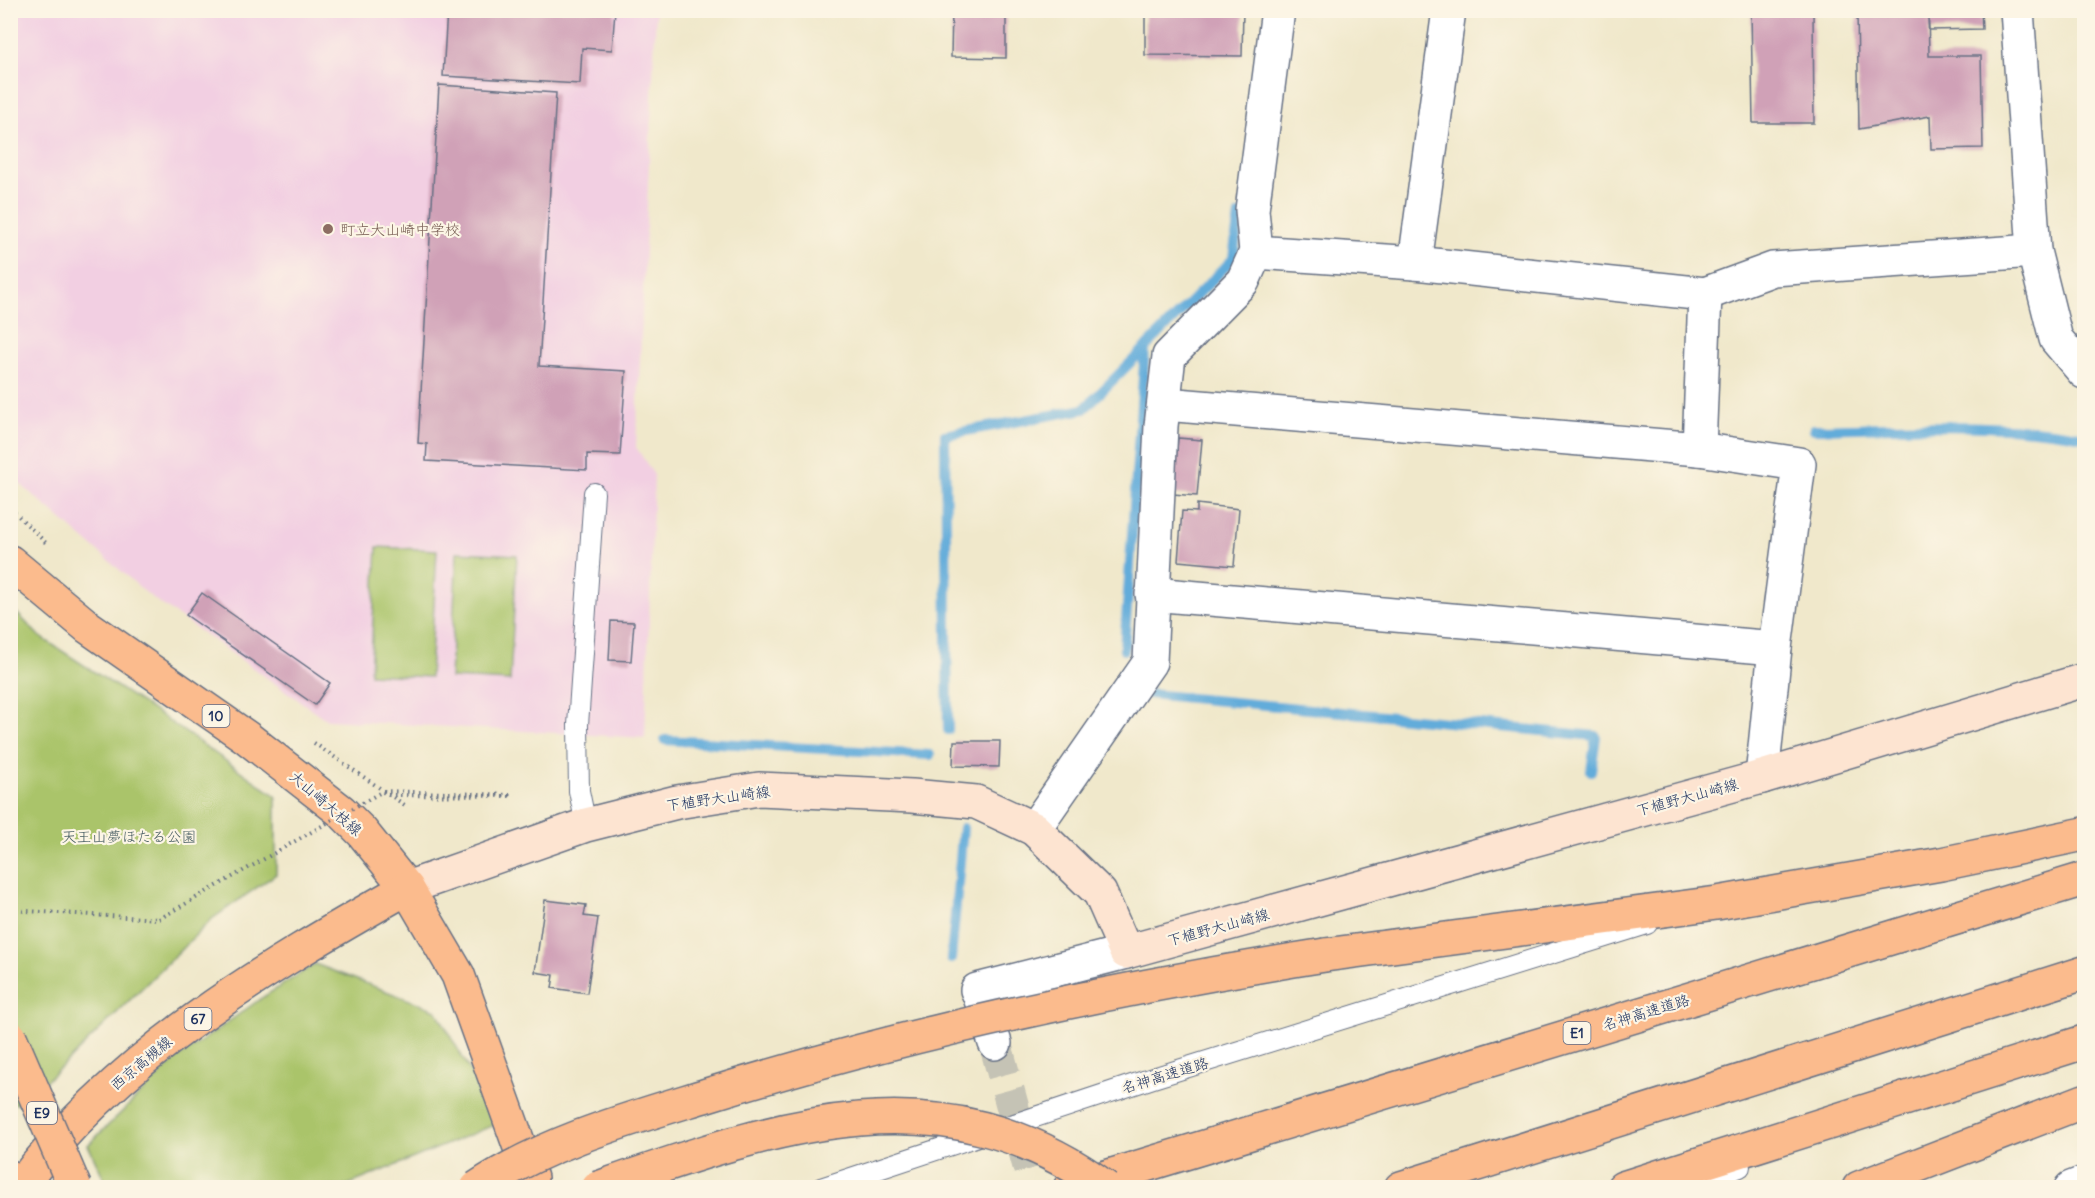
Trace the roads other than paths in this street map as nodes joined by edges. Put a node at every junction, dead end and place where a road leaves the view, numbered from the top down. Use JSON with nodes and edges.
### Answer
{"nodes":[{"id":1,"x":1278,"y":10,"type":"edge"},
{"id":2,"x":1449,"y":10,"type":"edge"},
{"id":3,"x":2017,"y":10,"type":"edge"},
{"id":4,"x":2034,"y":250,"type":"junction"},
{"id":5,"x":1256,"y":252,"type":"junction"},
{"id":6,"x":1415,"y":263,"type":"junction"},
{"id":7,"x":1705,"y":294,"type":"junction"},
{"id":8,"x":2085,"y":372,"type":"edge"},
{"id":9,"x":1165,"y":404,"type":"junction"},
{"id":10,"x":1699,"y":449,"type":"junction"},
{"id":11,"x":594,"y":493,"type":"dead end"},
{"id":12,"x":10,"y":562,"type":"edge"},
{"id":13,"x":1152,"y":594,"type":"junction"},
{"id":14,"x":1774,"y":648,"type":"junction"},
{"id":15,"x":2085,"y":680,"type":"edge"},
{"id":16,"x":1762,"y":777,"type":"junction"},
{"id":17,"x":586,"y":825,"type":"junction"},
{"id":18,"x":1034,"y":829,"type":"junction"},
{"id":19,"x":2085,"y":834,"type":"edge"},
{"id":20,"x":2085,"y":879,"type":"edge"},
{"id":21,"x":407,"y":888,"type":"junction"},
{"id":22,"x":1717,"y":903,"type":"junction"},
{"id":23,"x":1126,"y":952,"type":"junction"},
{"id":24,"x":2085,"y":973,"type":"edge"},
{"id":25,"x":10,"y":1037,"type":"edge"},
{"id":26,"x":2085,"y":1042,"type":"edge"},
{"id":27,"x":994,"y":1043,"type":"tunnel mouth"},
{"id":28,"x":1987,"y":1074,"type":"junction"},
{"id":29,"x":2085,"y":1101,"type":"edge"},
{"id":30,"x":10,"y":1177,"type":"edge"},
{"id":31,"x":531,"y":1178,"type":"dead end"},
{"id":32,"x":2085,"y":1183,"type":"edge"},
{"id":33,"x":17,"y":1188,"type":"edge"},
{"id":34,"x":75,"y":1188,"type":"edge"},
{"id":35,"x":477,"y":1188,"type":"edge"},
{"id":36,"x":598,"y":1188,"type":"edge"},
{"id":37,"x":821,"y":1188,"type":"edge"},
{"id":38,"x":1071,"y":1188,"type":"edge"},
{"id":39,"x":1106,"y":1188,"type":"edge"},
{"id":40,"x":1401,"y":1188,"type":"edge"},
{"id":41,"x":1623,"y":1188,"type":"edge"},
{"id":42,"x":1685,"y":1188,"type":"edge"},
{"id":43,"x":1859,"y":1188,"type":"edge"},
{"id":44,"x":2071,"y":1188,"type":"edge"}],
"edges":[{"from":1,"to":5,"type":"street"},
{"from":2,"to":6,"type":"street"},
{"from":3,"to":4,"type":"street"},
{"from":4,"to":7,"type":"street"},
{"from":4,"to":8,"type":"street"},
{"from":5,"to":6,"type":"street"},
{"from":5,"to":9,"type":"street"},
{"from":6,"to":7,"type":"street"},
{"from":7,"to":10,"type":"street"},
{"from":9,"to":10,"type":"street"},
{"from":9,"to":13,"type":"street"},
{"from":10,"to":14,"type":"street"},
{"from":11,"to":17,"type":"lane"},
{"from":12,"to":21,"type":"main road","name":"大山崎大枝線","number":"10"},
{"from":13,"to":14,"type":"street"},
{"from":13,"to":18,"type":"street"},
{"from":14,"to":16,"type":"street"},
{"from":15,"to":16,"type":"main road","name":"下植野大山崎線"},
{"from":16,"to":23,"type":"main road","name":"下植野大山崎線"},
{"from":17,"to":18,"type":"main road","name":"下植野大山崎線"},
{"from":17,"to":21,"type":"main road","name":"下植野大山崎線"},
{"from":18,"to":23,"type":"main road","name":"下植野大山崎線"},
{"from":19,"to":22,"type":"main road"},
{"from":20,"to":38,"type":"main road","name":"名神高速道路","number":"E1"},
{"from":21,"to":31,"type":"main road","name":"大山崎大枝線","number":"10"},
{"from":21,"to":33,"type":"main road","name":"西京高槻線","number":"67"},
{"from":22,"to":35,"type":"main road","bridge":true},
{"from":22,"to":37,"type":"lane","name":"名神高速道路"},
{"from":23,"to":27,"type":"street"},
{"from":24,"to":40,"type":"main road"},
{"from":25,"to":34,"type":"main road","number":"E9","bridge":true},
{"from":26,"to":28,"type":"main road"},
{"from":28,"to":41,"type":"main road"},
{"from":28,"to":42,"type":"lane"},
{"from":29,"to":43,"type":"main road"},
{"from":30,"to":33,"type":"main road"},
{"from":32,"to":44,"type":"street"},
{"from":36,"to":39,"type":"main road","bridge":true}]}
